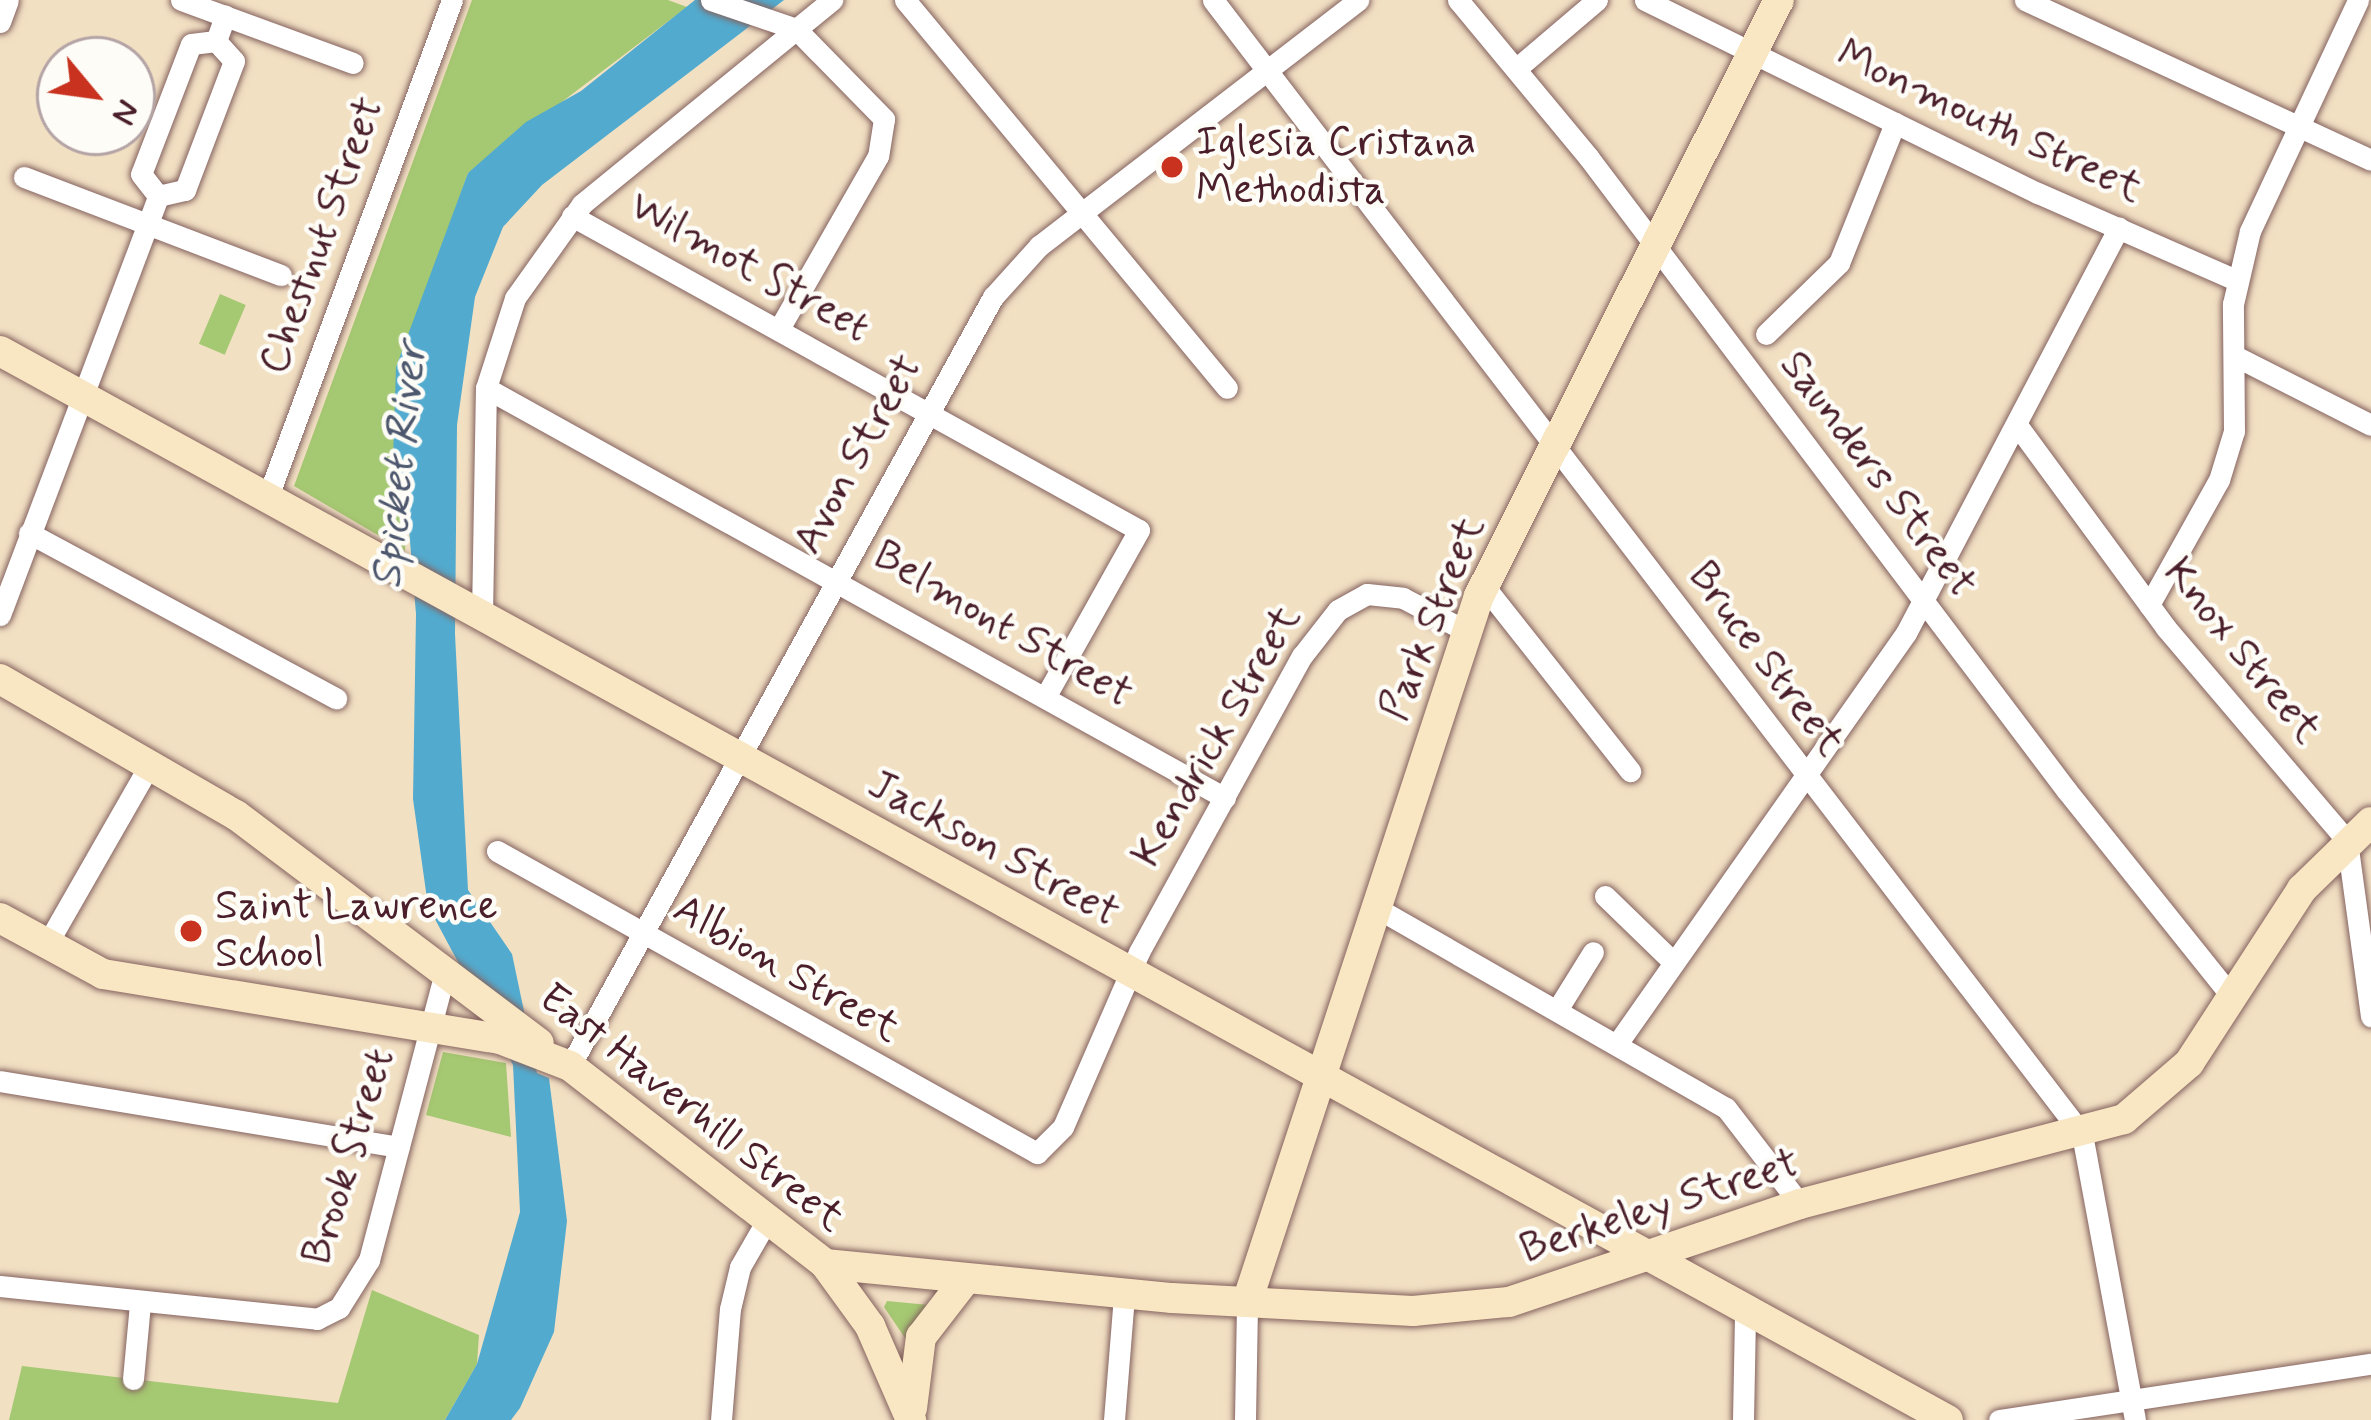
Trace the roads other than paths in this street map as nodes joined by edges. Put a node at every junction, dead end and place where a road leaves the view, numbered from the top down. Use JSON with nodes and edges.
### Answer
{"nodes":[{"id":1,"x":8,"y":0,"type":"edge"},
{"id":2,"x":181,"y":0,"type":"edge"},
{"id":3,"x":452,"y":0,"type":"edge"},
{"id":4,"x":711,"y":0,"type":"edge"},
{"id":5,"x":832,"y":0,"type":"edge"},
{"id":6,"x":905,"y":0,"type":"edge"},
{"id":7,"x":1213,"y":0,"type":"edge"},
{"id":8,"x":1358,"y":0,"type":"edge"},
{"id":9,"x":1459,"y":0,"type":"edge"},
{"id":10,"x":1597,"y":0,"type":"edge"},
{"id":11,"x":1645,"y":0,"type":"edge"},
{"id":12,"x":1779,"y":0,"type":"edge"},
{"id":13,"x":2025,"y":0,"type":"edge"},
{"id":14,"x":2358,"y":0,"type":"edge"},
{"id":15,"x":222,"y":10,"type":"edge"},
{"id":16,"x":0,"y":22,"type":"edge"},
{"id":17,"x":796,"y":29,"type":"junction"},
{"id":18,"x":216,"y":41,"type":"junction"},
{"id":19,"x":1753,"y":53,"type":"junction"},
{"id":20,"x":353,"y":62,"type":"dead end"},
{"id":21,"x":1265,"y":68,"type":"junction"},
{"id":22,"x":1517,"y":68,"type":"junction"},
{"id":23,"x":1895,"y":123,"type":"junction"},
{"id":24,"x":2299,"y":127,"type":"junction"},
{"id":25,"x":2371,"y":160,"type":"edge"},
{"id":26,"x":24,"y":177,"type":"dead end"},
{"id":27,"x":158,"y":196,"type":"junction"},
{"id":28,"x":1079,"y":215,"type":"junction"},
{"id":29,"x":572,"y":216,"type":"junction"},
{"id":30,"x":147,"y":225,"type":"junction"},
{"id":31,"x":2119,"y":228,"type":"junction"},
{"id":32,"x":1658,"y":249,"type":"junction"},
{"id":33,"x":281,"y":275,"type":"dead end"},
{"id":34,"x":2236,"y":280,"type":"junction"},
{"id":35,"x":778,"y":329,"type":"junction"},
{"id":36,"x":1766,"y":334,"type":"dead end"},
{"id":37,"x":0,"y":351,"type":"edge"},
{"id":38,"x":2237,"y":357,"type":"junction"},
{"id":39,"x":486,"y":388,"type":"junction"},
{"id":40,"x":1227,"y":388,"type":"dead end"},
{"id":41,"x":79,"y":394,"type":"junction"},
{"id":42,"x":928,"y":412,"type":"junction"},
{"id":43,"x":2018,"y":425,"type":"junction"},
{"id":44,"x":2371,"y":425,"type":"edge"},
{"id":45,"x":1556,"y":449,"type":"junction"},
{"id":46,"x":267,"y":499,"type":"junction"},
{"id":47,"x":29,"y":533,"type":"junction"},
{"id":48,"x":836,"y":577,"type":"junction"},
{"id":49,"x":1484,"y":586,"type":"junction"},
{"id":50,"x":1924,"y":602,"type":"junction"},
{"id":51,"x":2149,"y":605,"type":"junction"},
{"id":52,"x":476,"y":612,"type":"junction"},
{"id":53,"x":0,"y":615,"type":"edge"},
{"id":54,"x":1466,"y":631,"type":"junction"},
{"id":55,"x":0,"y":679,"type":"edge"},
{"id":56,"x":1046,"y":696,"type":"junction"},
{"id":57,"x":335,"y":698,"type":"dead end"},
{"id":58,"x":737,"y":758,"type":"junction"},
{"id":59,"x":150,"y":764,"type":"junction"},
{"id":60,"x":1630,"y":771,"type":"dead end"},
{"id":61,"x":1804,"y":776,"type":"junction"},
{"id":62,"x":1225,"y":798,"type":"junction"},
{"id":63,"x":2359,"y":832,"type":"edge"},
{"id":64,"x":497,"y":851,"type":"dead end"},
{"id":65,"x":1605,"y":896,"type":"dead end"},
{"id":66,"x":1375,"y":907,"type":"junction"},
{"id":67,"x":0,"y":918,"type":"edge"},
{"id":68,"x":642,"y":933,"type":"junction"},
{"id":69,"x":47,"y":944,"type":"junction"},
{"id":70,"x":1593,"y":952,"type":"dead end"},
{"id":71,"x":1672,"y":961,"type":"junction"},
{"id":72,"x":1129,"y":974,"type":"junction"},
{"id":73,"x":452,"y":977,"type":"junction"},
{"id":74,"x":2233,"y":998,"type":"junction"},
{"id":75,"x":1557,"y":1010,"type":"junction"},
{"id":76,"x":2371,"y":1016,"type":"edge"},
{"id":77,"x":438,"y":1030,"type":"junction"},
{"id":78,"x":1617,"y":1044,"type":"junction"},
{"id":79,"x":562,"y":1061,"type":"junction"},
{"id":80,"x":0,"y":1081,"type":"edge"},
{"id":81,"x":1319,"y":1081,"type":"junction"},
{"id":82,"x":2082,"y":1134,"type":"junction"},
{"id":83,"x":399,"y":1147,"type":"junction"},
{"id":84,"x":1036,"y":1153,"type":"joint"},
{"id":85,"x":1800,"y":1204,"type":"junction"},
{"id":86,"x":766,"y":1220,"type":"junction"},
{"id":87,"x":1638,"y":1253,"type":"junction"},
{"id":88,"x":825,"y":1264,"type":"junction"},
{"id":89,"x":962,"y":1284,"type":"junction"},
{"id":90,"x":0,"y":1286,"type":"edge"},
{"id":91,"x":1124,"y":1295,"type":"junction"},
{"id":92,"x":1246,"y":1302,"type":"junction"},
{"id":93,"x":140,"y":1304,"type":"junction"},
{"id":94,"x":1745,"y":1311,"type":"junction"},
{"id":95,"x":2371,"y":1364,"type":"edge"},
{"id":96,"x":133,"y":1379,"type":"dead end"},
{"id":97,"x":2133,"y":1410,"type":"edge"},
{"id":98,"x":721,"y":1420,"type":"edge"},
{"id":99,"x":912,"y":1420,"type":"edge"},
{"id":100,"x":1114,"y":1420,"type":"edge"},
{"id":101,"x":1245,"y":1420,"type":"edge"},
{"id":102,"x":1743,"y":1420,"type":"edge"},
{"id":103,"x":1948,"y":1420,"type":"edge"},
{"id":104,"x":1999,"y":1420,"type":"edge"}],
"edges":[{"from":1,"to":16,"type":"street"},
{"from":2,"to":15,"type":"street"},
{"from":3,"to":46,"type":"street","name":"Chestnut Street"},
{"from":4,"to":17,"type":"street"},
{"from":5,"to":17,"type":"street"},
{"from":6,"to":28,"type":"street"},
{"from":7,"to":21,"type":"street","name":"Bruce Street"},
{"from":8,"to":21,"type":"street","name":"Avon Street"},
{"from":9,"to":22,"type":"street","name":"Saunders Street"},
{"from":10,"to":22,"type":"street"},
{"from":11,"to":19,"type":"street","name":"Monmouth Street"},
{"from":12,"to":19,"type":"main road","name":"Park Street"},
{"from":13,"to":24,"type":"street"},
{"from":14,"to":24,"type":"street"},
{"from":15,"to":18,"type":"street"},
{"from":15,"to":20,"type":"street"},
{"from":17,"to":29,"type":"street"},
{"from":17,"to":35,"type":"street"},
{"from":18,"to":27,"type":"street"},
{"from":18,"to":27,"type":"street"},
{"from":19,"to":23,"type":"street","name":"Monmouth Street"},
{"from":19,"to":32,"type":"main road","name":"Park Street"},
{"from":21,"to":28,"type":"street","name":"Avon Street"},
{"from":21,"to":45,"type":"street","name":"Bruce Street"},
{"from":22,"to":32,"type":"street","name":"Saunders Street"},
{"from":23,"to":31,"type":"street","name":"Monmouth Street"},
{"from":23,"to":36,"type":"street"},
{"from":24,"to":25,"type":"street"},
{"from":24,"to":34,"type":"street"},
{"from":26,"to":30,"type":"street"},
{"from":27,"to":30,"type":"street"},
{"from":28,"to":40,"type":"street"},
{"from":28,"to":42,"type":"street","name":"Avon Street"},
{"from":29,"to":35,"type":"street","name":"Wilmot Street"},
{"from":29,"to":39,"type":"street"},
{"from":30,"to":33,"type":"street"},
{"from":30,"to":41,"type":"street"},
{"from":31,"to":34,"type":"street","name":"Monmouth Street"},
{"from":31,"to":43,"type":"street"},
{"from":32,"to":45,"type":"main road","name":"Park Street"},
{"from":32,"to":50,"type":"street","name":"Saunders Street"},
{"from":34,"to":38,"type":"street"},
{"from":35,"to":42,"type":"street","name":"Wilmot Street"},
{"from":37,"to":41,"type":"main road","name":"Jackson Street"},
{"from":38,"to":44,"type":"street"},
{"from":38,"to":51,"type":"street"},
{"from":39,"to":48,"type":"street","name":"Belmont Street"},
{"from":39,"to":52,"type":"street"},
{"from":41,"to":46,"type":"main road","name":"Jackson Street"},
{"from":41,"to":47,"type":"street"},
{"from":42,"to":48,"type":"street","name":"Avon Street"},
{"from":42,"to":56,"type":"street","name":"Wilmot Street"},
{"from":43,"to":50,"type":"street"},
{"from":43,"to":51,"type":"street","name":"Knox Street"},
{"from":45,"to":49,"type":"main road","name":"Park Street"},
{"from":45,"to":61,"type":"street","name":"Bruce Street"},
{"from":46,"to":52,"type":"main road","name":"Jackson Street"},
{"from":47,"to":53,"type":"street"},
{"from":47,"to":57,"type":"street"},
{"from":48,"to":56,"type":"street","name":"Belmont Street"},
{"from":48,"to":58,"type":"street","name":"Avon Street"},
{"from":49,"to":54,"type":"main road","name":"Park Street"},
{"from":49,"to":60,"type":"street"},
{"from":50,"to":61,"type":"street"},
{"from":50,"to":74,"type":"street","name":"Saunders Street"},
{"from":51,"to":63,"type":"street","name":"Knox Street"},
{"from":52,"to":58,"type":"main road","name":"Jackson Street"},
{"from":54,"to":62,"type":"street","name":"Kendrick Street"},
{"from":54,"to":66,"type":"main road","name":"Park Street"},
{"from":55,"to":59,"type":"main road","name":"East Haverhill Street"},
{"from":56,"to":62,"type":"street","name":"Belmont Street"},
{"from":58,"to":68,"type":"street","name":"Avon Street"},
{"from":58,"to":72,"type":"main road","name":"Jackson Street"},
{"from":59,"to":69,"type":"street"},
{"from":59,"to":73,"type":"main road","name":"East Haverhill Street"},
{"from":61,"to":71,"type":"street"},
{"from":61,"to":82,"type":"street","name":"Bruce Street"},
{"from":62,"to":72,"type":"street","name":"Kendrick Street"},
{"from":63,"to":74,"type":"main road","name":"Berkeley Street"},
{"from":63,"to":76,"type":"street"},
{"from":64,"to":68,"type":"street","name":"Albion Street"},
{"from":65,"to":71,"type":"street"},
{"from":66,"to":75,"type":"street"},
{"from":66,"to":81,"type":"main road","name":"Park Street"},
{"from":67,"to":69,"type":"main road"},
{"from":68,"to":79,"type":"street","name":"Avon Street"},
{"from":68,"to":84,"type":"street","name":"Albion Street"},
{"from":69,"to":77,"type":"main road"},
{"from":70,"to":75,"type":"street"},
{"from":71,"to":78,"type":"street"},
{"from":72,"to":81,"type":"main road","name":"Jackson Street"},
{"from":72,"to":84,"type":"street","name":"Kendrick Street"},
{"from":73,"to":77,"type":"street","name":"Brook Street"},
{"from":73,"to":79,"type":"main road","name":"East Haverhill Street"},
{"from":74,"to":82,"type":"main road","name":"Berkeley Street"},
{"from":75,"to":78,"type":"street"},
{"from":77,"to":79,"type":"main road"},
{"from":77,"to":83,"type":"street","name":"Brook Street"},
{"from":78,"to":85,"type":"street"},
{"from":79,"to":86,"type":"main road","name":"East Haverhill Street"},
{"from":80,"to":83,"type":"street"},
{"from":81,"to":87,"type":"main road","name":"Jackson Street"},
{"from":81,"to":92,"type":"main road","name":"Park Street"},
{"from":82,"to":85,"type":"main road","name":"Berkeley Street"},
{"from":82,"to":97,"type":"street","name":"Bruce Street"},
{"from":83,"to":93,"type":"street","name":"Brook Street"},
{"from":85,"to":87,"type":"main road","name":"Berkeley Street"},
{"from":86,"to":88,"type":"main road","name":"East Haverhill Street"},
{"from":86,"to":98,"type":"street"},
{"from":87,"to":92,"type":"main road","name":"Berkeley Street"},
{"from":87,"to":94,"type":"main road","name":"Jackson Street"},
{"from":88,"to":89,"type":"main road","name":"Berkeley Street"},
{"from":88,"to":99,"type":"main road","name":"East Haverhill Street"},
{"from":89,"to":91,"type":"main road","name":"Berkeley Street"},
{"from":89,"to":99,"type":"main road"},
{"from":90,"to":93,"type":"street","name":"Brook Street"},
{"from":91,"to":92,"type":"main road","name":"Berkeley Street"},
{"from":91,"to":100,"type":"street"},
{"from":92,"to":101,"type":"street"},
{"from":93,"to":96,"type":"street"},
{"from":94,"to":102,"type":"street"},
{"from":94,"to":103,"type":"main road","name":"Jackson Street"},
{"from":95,"to":97,"type":"street"},
{"from":97,"to":104,"type":"street"}]}
